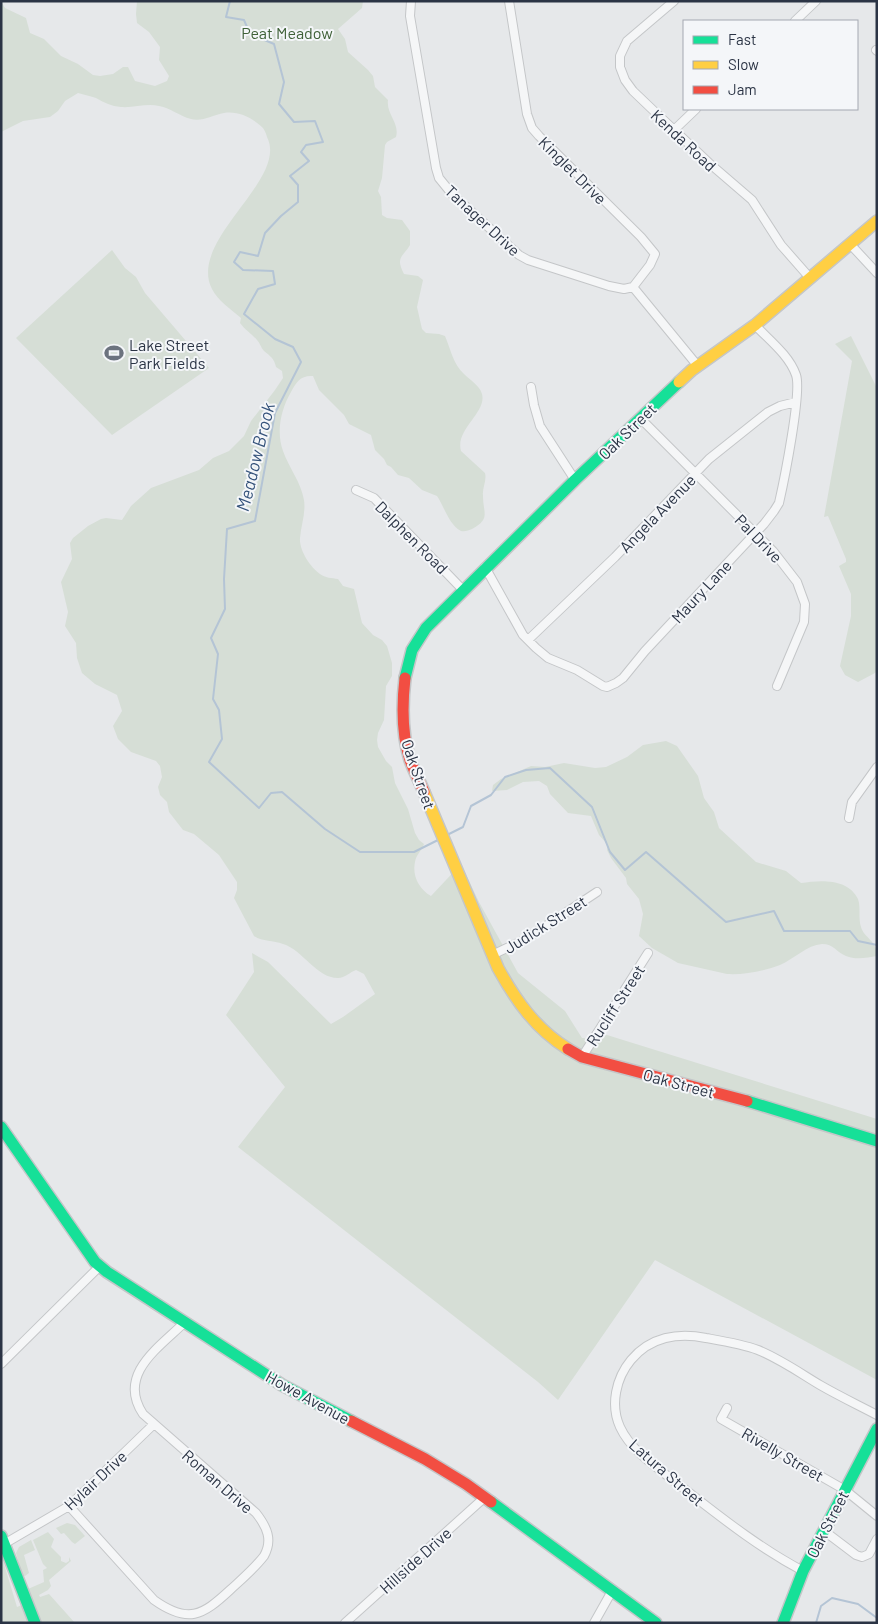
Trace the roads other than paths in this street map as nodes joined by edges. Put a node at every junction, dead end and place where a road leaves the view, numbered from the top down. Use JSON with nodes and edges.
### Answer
{"nodes":[{"id":1,"x":411,"y":1,"type":"edge"},
{"id":2,"x":509,"y":1,"type":"edge"},
{"id":3,"x":674,"y":1,"type":"edge"},
{"id":4,"x":812,"y":2,"type":"edge"},
{"id":5,"x":796,"y":20,"type":"edge"},
{"id":6,"x":695,"y":110,"type":"edge"},
{"id":7,"x":674,"y":130,"type":"junction"},
{"id":8,"x":877,"y":221,"type":"edge"},
{"id":9,"x":850,"y":244,"type":"junction"},
{"id":10,"x":877,"y":273,"type":"edge"},
{"id":11,"x":810,"y":278,"type":"junction"},
{"id":12,"x":632,"y":287,"type":"junction"},
{"id":13,"x":755,"y":325,"type":"junction"},
{"id":14,"x":698,"y":365,"type":"junction"},
{"id":15,"x":531,"y":388,"type":"dead end"},
{"id":16,"x":796,"y":402,"type":"junction"},
{"id":17,"x":640,"y":418,"type":"junction"},
{"id":18,"x":694,"y":473,"type":"junction"},
{"id":19,"x":575,"y":480,"type":"junction"},
{"id":20,"x":356,"y":490,"type":"dead end"},
{"id":21,"x":755,"y":534,"type":"junction"},
{"id":22,"x":486,"y":567,"type":"junction"},
{"id":23,"x":463,"y":590,"type":"junction"},
{"id":24,"x":528,"y":640,"type":"junction"},
{"id":25,"x":778,"y":686,"type":"dead end"},
{"id":26,"x":877,"y":767,"type":"edge"},
{"id":27,"x":849,"y":818,"type":"dead end"},
{"id":28,"x":597,"y":892,"type":"dead end"},
{"id":29,"x":648,"y":954,"type":"dead end"},
{"id":30,"x":492,"y":956,"type":"junction"},
{"id":31,"x":582,"y":1057,"type":"junction"},
{"id":32,"x":1,"y":1127,"type":"edge"},
{"id":33,"x":877,"y":1142,"type":"edge"},
{"id":34,"x":100,"y":1266,"type":"junction"},
{"id":35,"x":184,"y":1323,"type":"junction"},
{"id":36,"x":1,"y":1364,"type":"edge"},
{"id":37,"x":727,"y":1408,"type":"dead end"},
{"id":38,"x":877,"y":1415,"type":"edge"},
{"id":39,"x":154,"y":1424,"type":"junction"},
{"id":40,"x":877,"y":1429,"type":"edge"},
{"id":41,"x":845,"y":1490,"type":"junction"},
{"id":42,"x":484,"y":1498,"type":"junction"},
{"id":43,"x":69,"y":1506,"type":"junction"},
{"id":44,"x":877,"y":1516,"type":"edge"},
{"id":45,"x":823,"y":1530,"type":"junction"},
{"id":46,"x":877,"y":1539,"type":"edge"},
{"id":47,"x":3,"y":1540,"type":"edge"},
{"id":48,"x":802,"y":1571,"type":"junction"},
{"id":49,"x":612,"y":1591,"type":"junction"},
{"id":50,"x":35,"y":1623,"type":"edge"},
{"id":51,"x":345,"y":1623,"type":"edge"},
{"id":52,"x":594,"y":1623,"type":"edge"},
{"id":53,"x":656,"y":1623,"type":"edge"},
{"id":54,"x":782,"y":1623,"type":"edge"}],
"edges":[{"from":1,"to":12,"type":"street","name":"Tanager Drive"},
{"from":2,"to":12,"type":"street","name":"Kinglet Drive"},
{"from":3,"to":7,"type":"street","name":"Kenda Road"},
{"from":4,"to":5,"type":"street"},
{"from":6,"to":7,"type":"street"},
{"from":7,"to":11,"type":"street","name":"Kenda Road"},
{"from":8,"to":9,"type":"street","name":"Oak Street"},
{"from":9,"to":10,"type":"street"},
{"from":9,"to":11,"type":"street","name":"Oak Street"},
{"from":11,"to":13,"type":"street","name":"Oak Street"},
{"from":12,"to":14,"type":"street"},
{"from":13,"to":14,"type":"street","name":"Oak Street"},
{"from":13,"to":16,"type":"street","name":"Maury Lane"},
{"from":14,"to":17,"type":"street","name":"Oak Street"},
{"from":15,"to":19,"type":"street"},
{"from":16,"to":18,"type":"street","name":"Angela Avenue"},
{"from":16,"to":21,"type":"street","name":"Maury Lane"},
{"from":17,"to":18,"type":"street","name":"Pal Drive"},
{"from":17,"to":19,"type":"street","name":"Oak Street"},
{"from":18,"to":21,"type":"street","name":"Pal Drive"},
{"from":18,"to":24,"type":"street","name":"Angela Avenue"},
{"from":19,"to":22,"type":"street","name":"Oak Street"},
{"from":20,"to":23,"type":"street","name":"Dalphen Road"},
{"from":21,"to":24,"type":"street","name":"Maury Lane"},
{"from":21,"to":25,"type":"street","name":"Pal Drive"},
{"from":22,"to":23,"type":"street","name":"Oak Street"},
{"from":22,"to":24,"type":"street","name":"Maury Lane"},
{"from":23,"to":30,"type":"street","name":"Oak Street"},
{"from":26,"to":27,"type":"street"},
{"from":28,"to":30,"type":"street","name":"Judick Street"},
{"from":29,"to":31,"type":"street","name":"Rucliff Street"},
{"from":30,"to":31,"type":"street","name":"Oak Street"},
{"from":31,"to":33,"type":"street","name":"Oak Street"},
{"from":32,"to":34,"type":"street","name":"Howe Avenue"},
{"from":34,"to":35,"type":"street","name":"Howe Avenue"},
{"from":34,"to":36,"type":"street"},
{"from":35,"to":39,"type":"street","name":"Roman Drive"},
{"from":35,"to":42,"type":"street","name":"Howe Avenue"},
{"from":37,"to":41,"type":"street","name":"Rivelly Street"},
{"from":38,"to":48,"type":"street","name":"Latura Street"},
{"from":39,"to":43,"type":"street","name":"Hylair Drive"},
{"from":39,"to":43,"type":"street","name":"Roman Drive"},
{"from":40,"to":41,"type":"street","name":"Oak Street"},
{"from":41,"to":44,"type":"street","name":"Rivelly Street"},
{"from":41,"to":45,"type":"street","name":"Oak Street"},
{"from":42,"to":49,"type":"street","name":"Howe Avenue"},
{"from":42,"to":51,"type":"street","name":"Hillside Drive"},
{"from":43,"to":47,"type":"street","name":"Hylair Drive"},
{"from":45,"to":46,"type":"street"},
{"from":45,"to":48,"type":"street","name":"Oak Street"},
{"from":47,"to":50,"type":"street"},
{"from":48,"to":54,"type":"street","name":"Oak Street"},
{"from":49,"to":52,"type":"street"},
{"from":49,"to":53,"type":"street","name":"Howe Avenue"}]}
